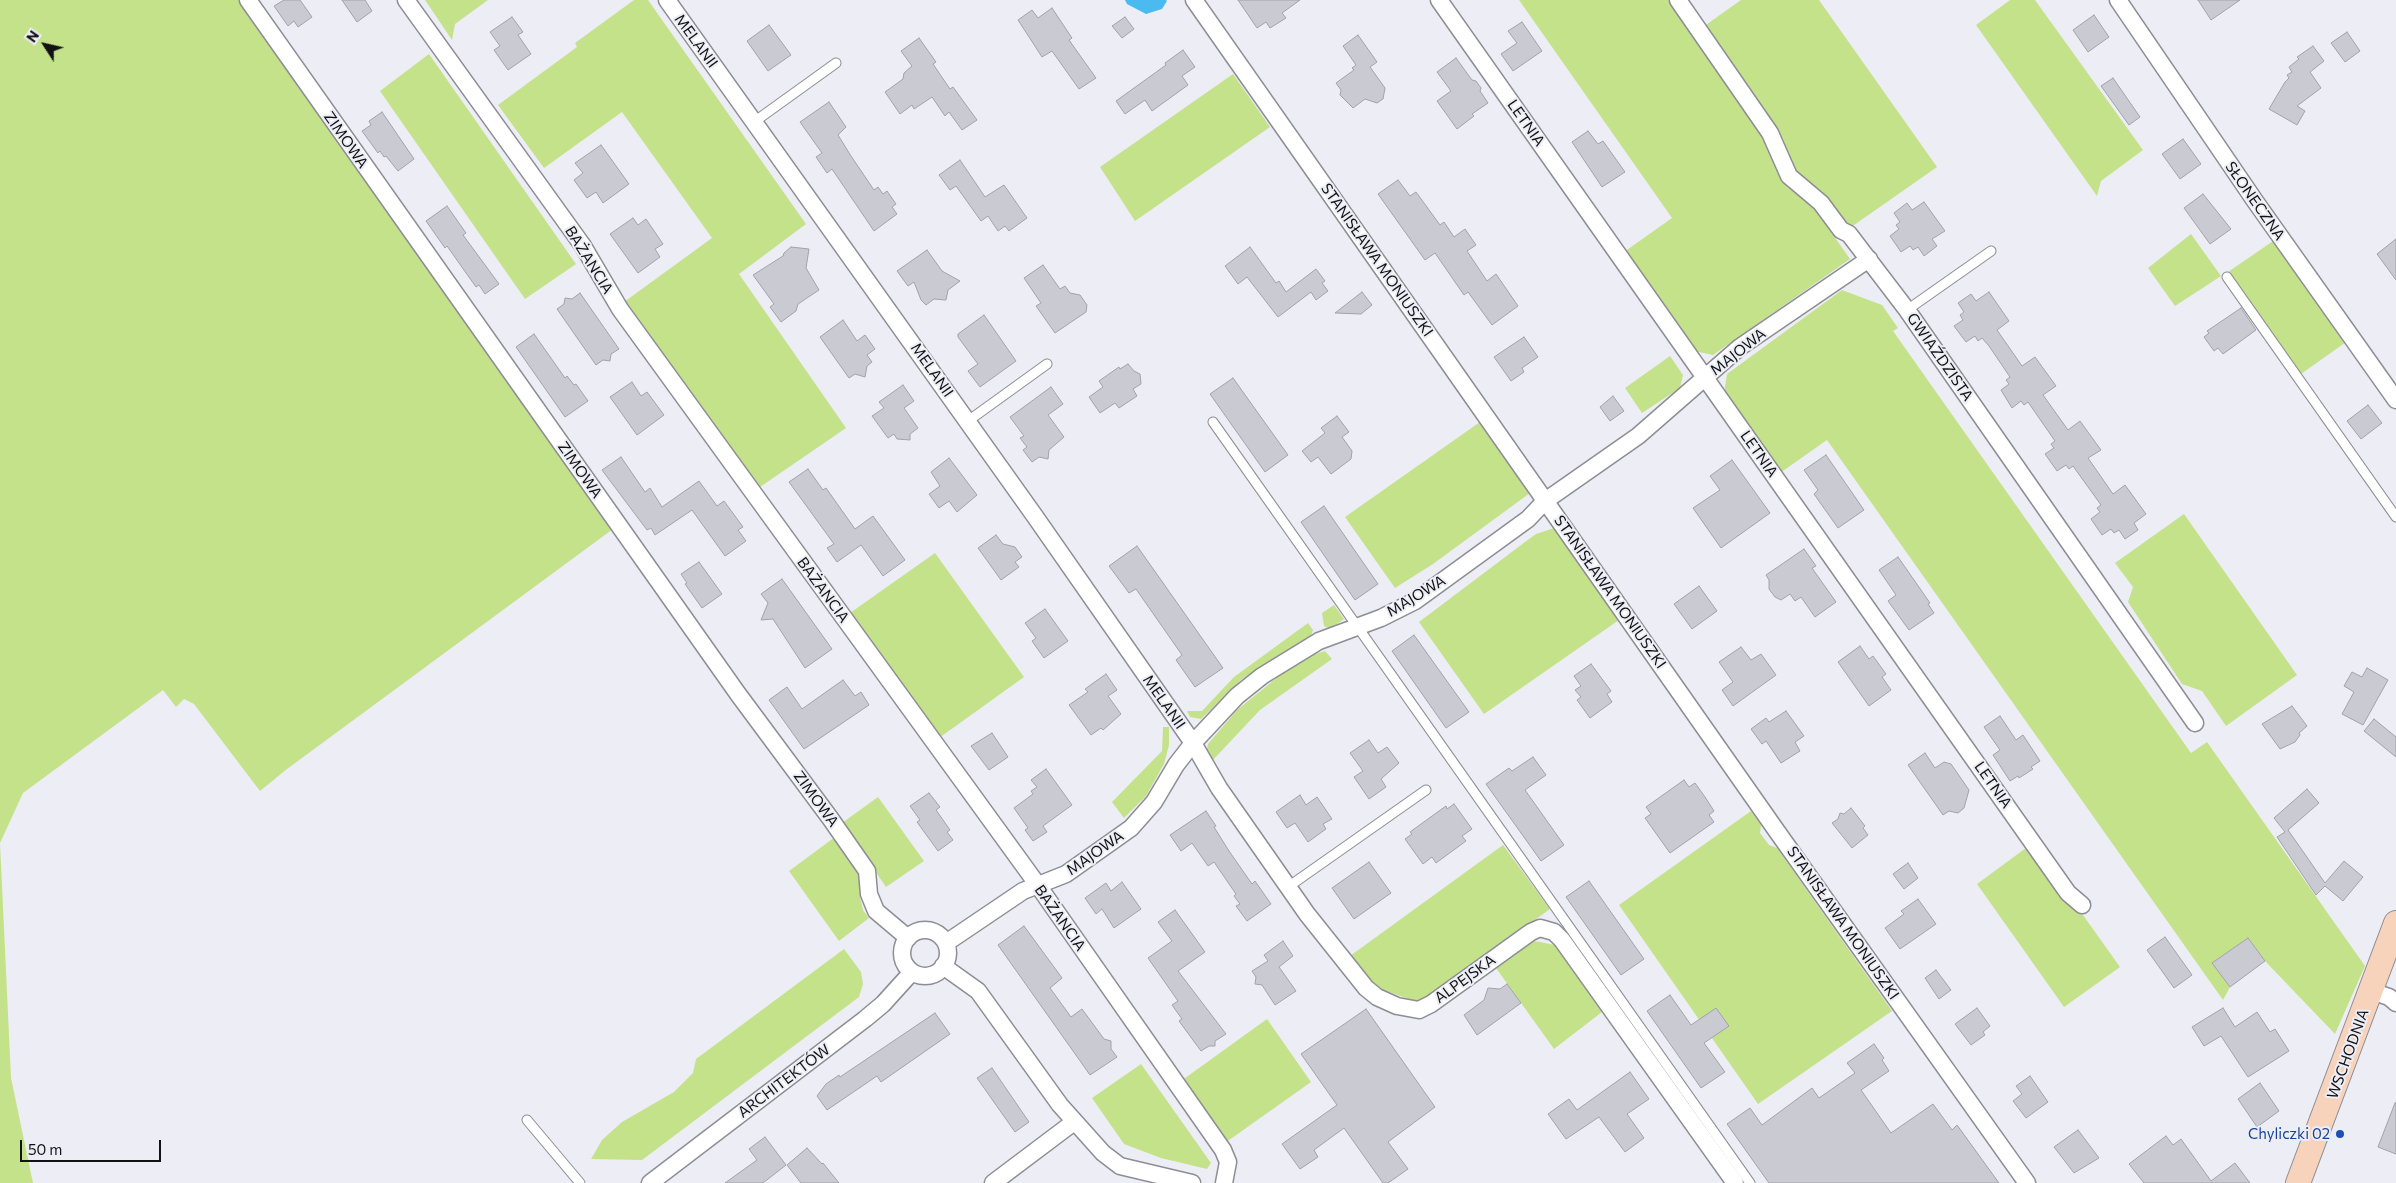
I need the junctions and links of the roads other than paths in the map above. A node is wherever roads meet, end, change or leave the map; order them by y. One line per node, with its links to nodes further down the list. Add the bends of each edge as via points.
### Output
1 (248, 0): 29 (street, ZIMOWA, via 732,686 836,826 866,871 869,894 876,911)
2 (406, 0): 25 (street, BAŻANCIA, via 583,246 620,309)
3 (667, 0): 9 (street, MELANII)
4 (1194, 0): 19 (street, STANISŁAWA MONIUSZKI)
5 (1439, 0): 15 (street, LETNIA)
6 (1678, 0): 11 (street, GWIAŹDZISTA, via 1770,133 1789,176 1821,203 1835,224 1850,234)
7 (2118, 0): 16 (street, SŁONECZNA)
8 (836, 63): 9 (lane)
9 (754, 122): 17 (street, MELANII)
10 (1991, 251): 13 (lane)
11 (1868, 259): 13 (street, GWIAŹDZISTA); 15 (street, MAJOWA, via 1740,347)
12 (2226, 277): 20 (lane)
13 (1907, 310): 22 (street, GWIAŹDZISTA)
14 (1047, 364): 17 (lane)
15 (1704, 378): 19 (street, MAJOWA, via 1638,436); 27 (street, LETNIA, via 2068,893)
16 (2396, 400)
17 (968, 421): 23 (street, MELANII)
18 (1213, 422): 21 (lane)
19 (1545, 501): 21 (street, MAJOWA, via 1528,519 1414,601); 44 (street, STANISŁAWA MONIUSZKI)
20 (2396, 517)
21 (1356, 627): 23 (street, MAJOWA, via 1319,641 1262,676 1237,696); 43 (lane)
22 (2195, 723)
23 (1193, 743): 25 (street, MAJOWA, via 1154,802 1131,828 1066,874); 26 (street, ALPEJSKA, via 1219,788)
24 (1426, 790): 26 (lane)
25 (1037, 884): 30 (street, MAJOWA); 41 (street, BAŻANCIA, via 1223,1150 1228,1162)
26 (1288, 886): 42 (street, ALPEJSKA, via 1366,988 1377,997 1411,1010 1431,1004 1531,932 1540,928 1554,932)
27 (2082, 905)
28 (2396, 923): 33 (main road, WSCHODNIA)
29 (908, 938): 30 (street, via 918,931 930,931); 32 (street, via 902,952)
30 (946, 943): 31 (street)
31 (944, 966): 32 (street, via 927,976); 36 (street, via 978,992)
32 (912, 972): 38 (street, ARCHITEKTÓW, via 884,1004)
33 (2372, 991): 34 (street); 45 (main road, WSCHODNIA)
34 (2396, 1003)
35 (527, 1120): 37 (lane)
36 (1074, 1122): 39 (street); 40 (street, via 1120,1166)
37 (580, 1183)
38 (650, 1183)
39 (993, 1183)
40 (1190, 1183)
41 (1224, 1183)
42 (1734, 1183)
43 (1750, 1183)
44 (2027, 1183)
45 (2298, 1183)

